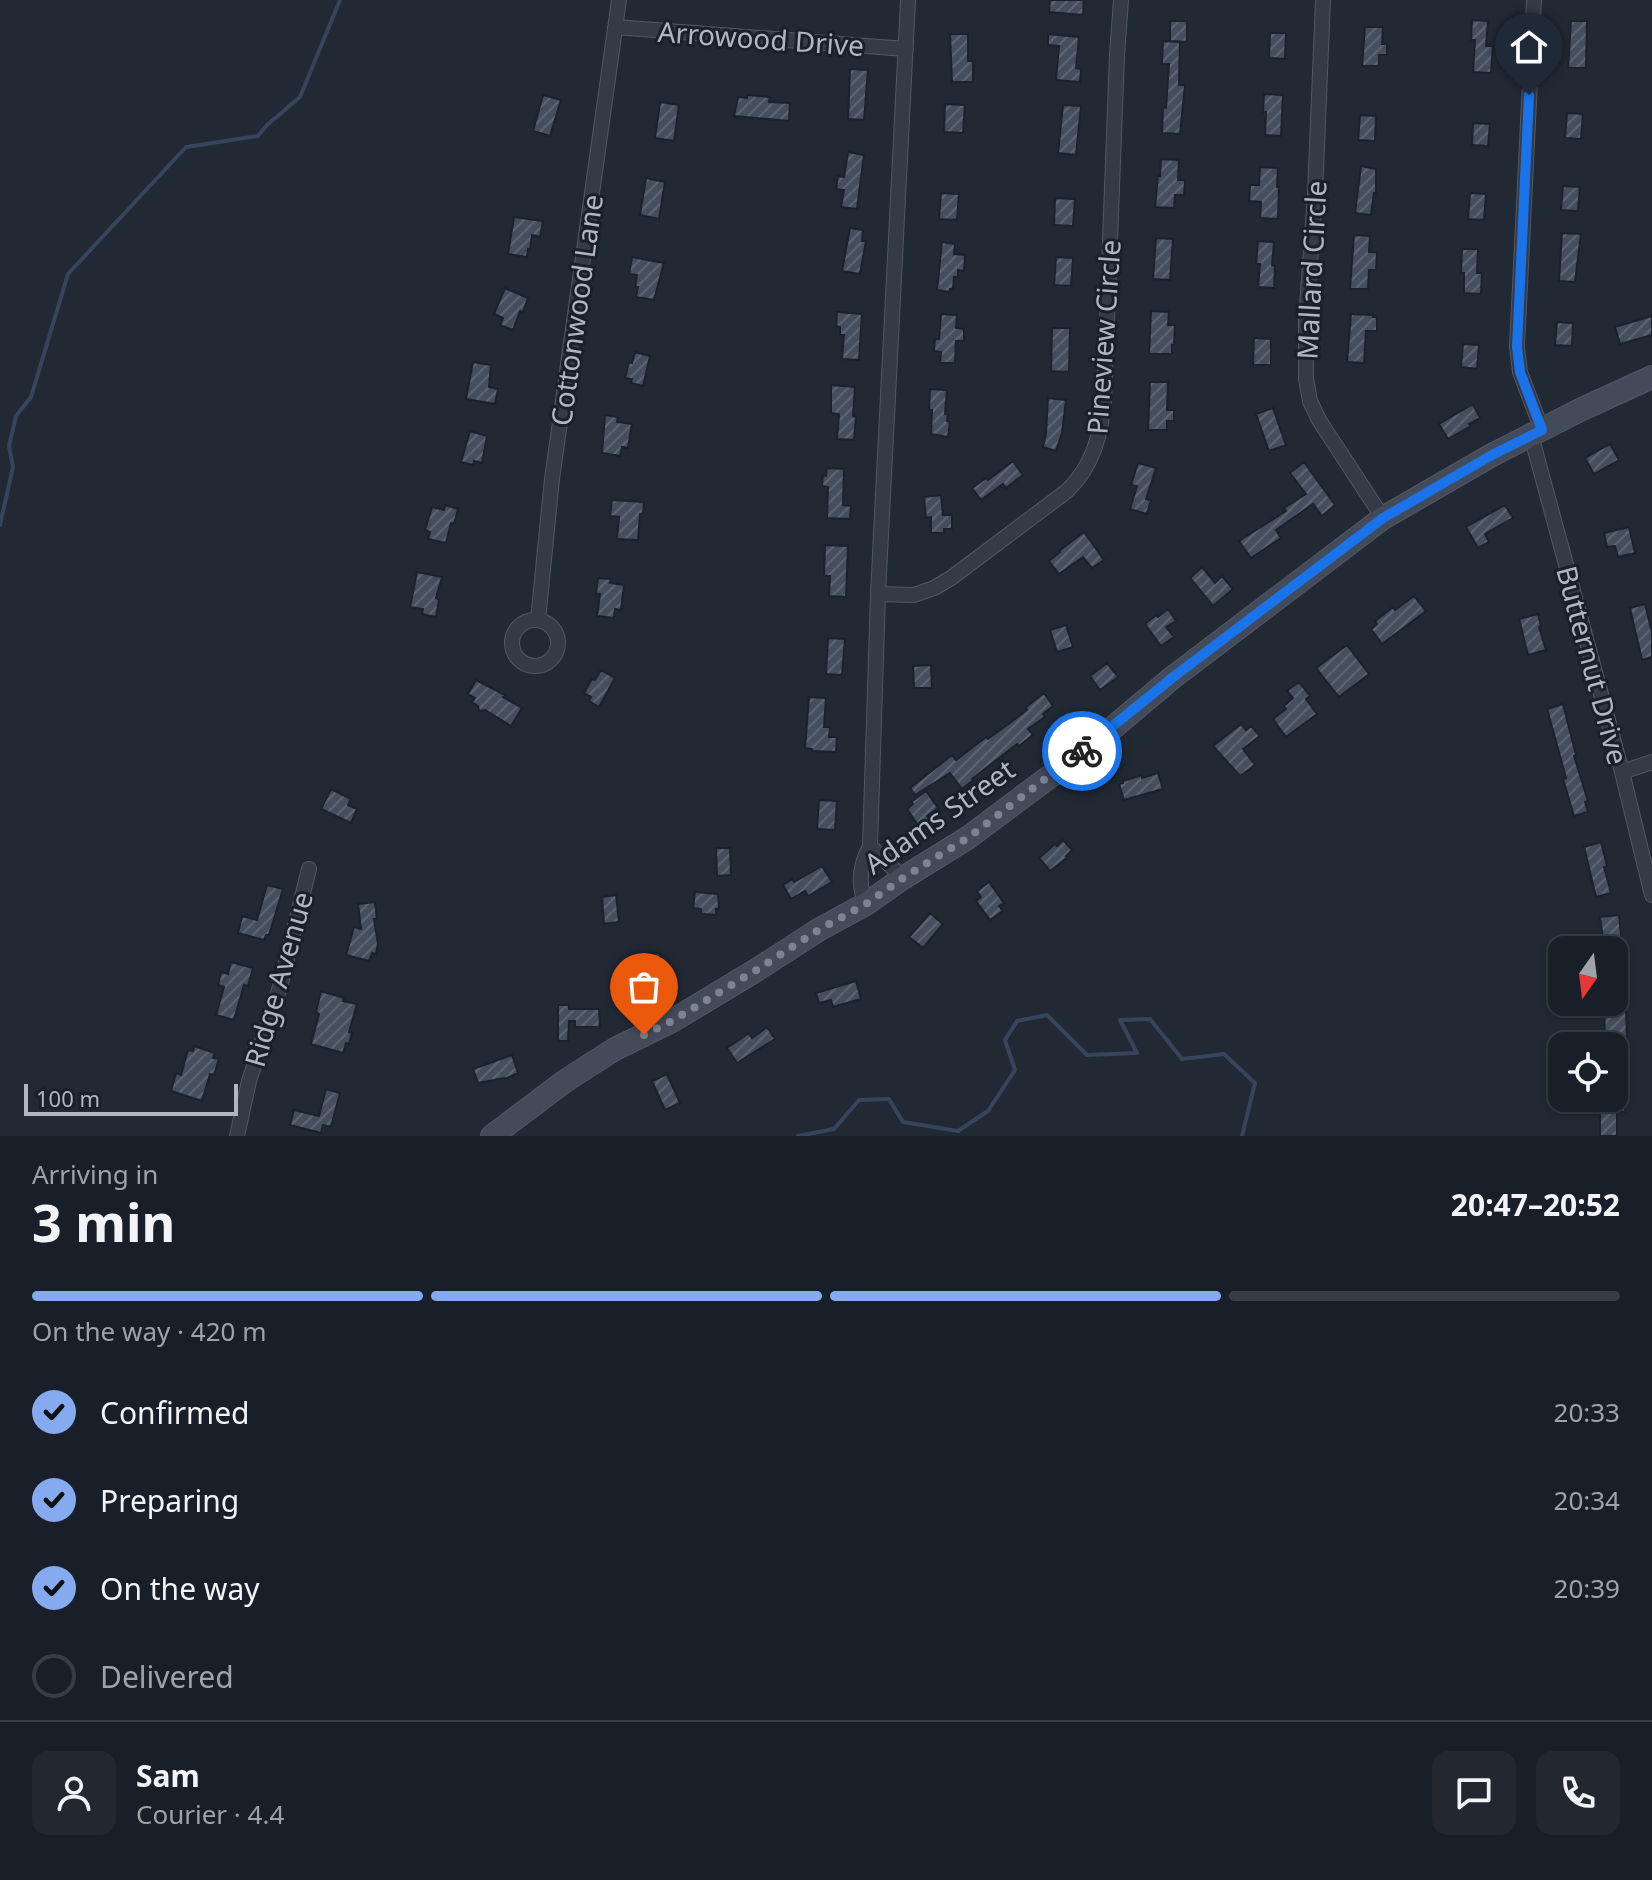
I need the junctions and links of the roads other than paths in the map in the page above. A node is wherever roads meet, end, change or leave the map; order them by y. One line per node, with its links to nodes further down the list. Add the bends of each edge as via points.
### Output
1 (619, 0): 6 (street, Cottonwood Lane)
2 (908, 0): 7 (street)
3 (1121, 0): 11 (street, Pineview Circle, via 1104,400 1094,452 1067,491 951,578 924,593)
4 (1323, 0): 10 (street, Mallard Circle, via 1307,388 1319,420)
5 (1534, 0): 9 (street, Butternut Drive, via 1517,347)
6 (615, 27): 7 (street, Arrowood Drive); 12 (street, Cottonwood Lane, via 552,479)
7 (906, 49): 11 (street)
8 (1652, 377): 9 (street, Adams Street)
9 (1536, 433): 10 (street, Adams Street); 14 (street, Butternut Drive)
10 (1383, 518): 17 (street, Adams Street, via 1096,742 969,837)
11 (878, 594): 15 (street)
12 (538, 620)
13 (1652, 762): 14 (street)
14 (1622, 772): 18 (street, Butternut Drive)
15 (870, 846): 17 (street); 19 (street, via 860,883)
16 (309, 869): 20 (street, Ridge Avenue)
17 (903, 878): 19 (street, Adams Street)
18 (1652, 895)
19 (866, 904): 21 (street, Adams Street, via 603,1057)
20 (237, 1136)
21 (492, 1136)

